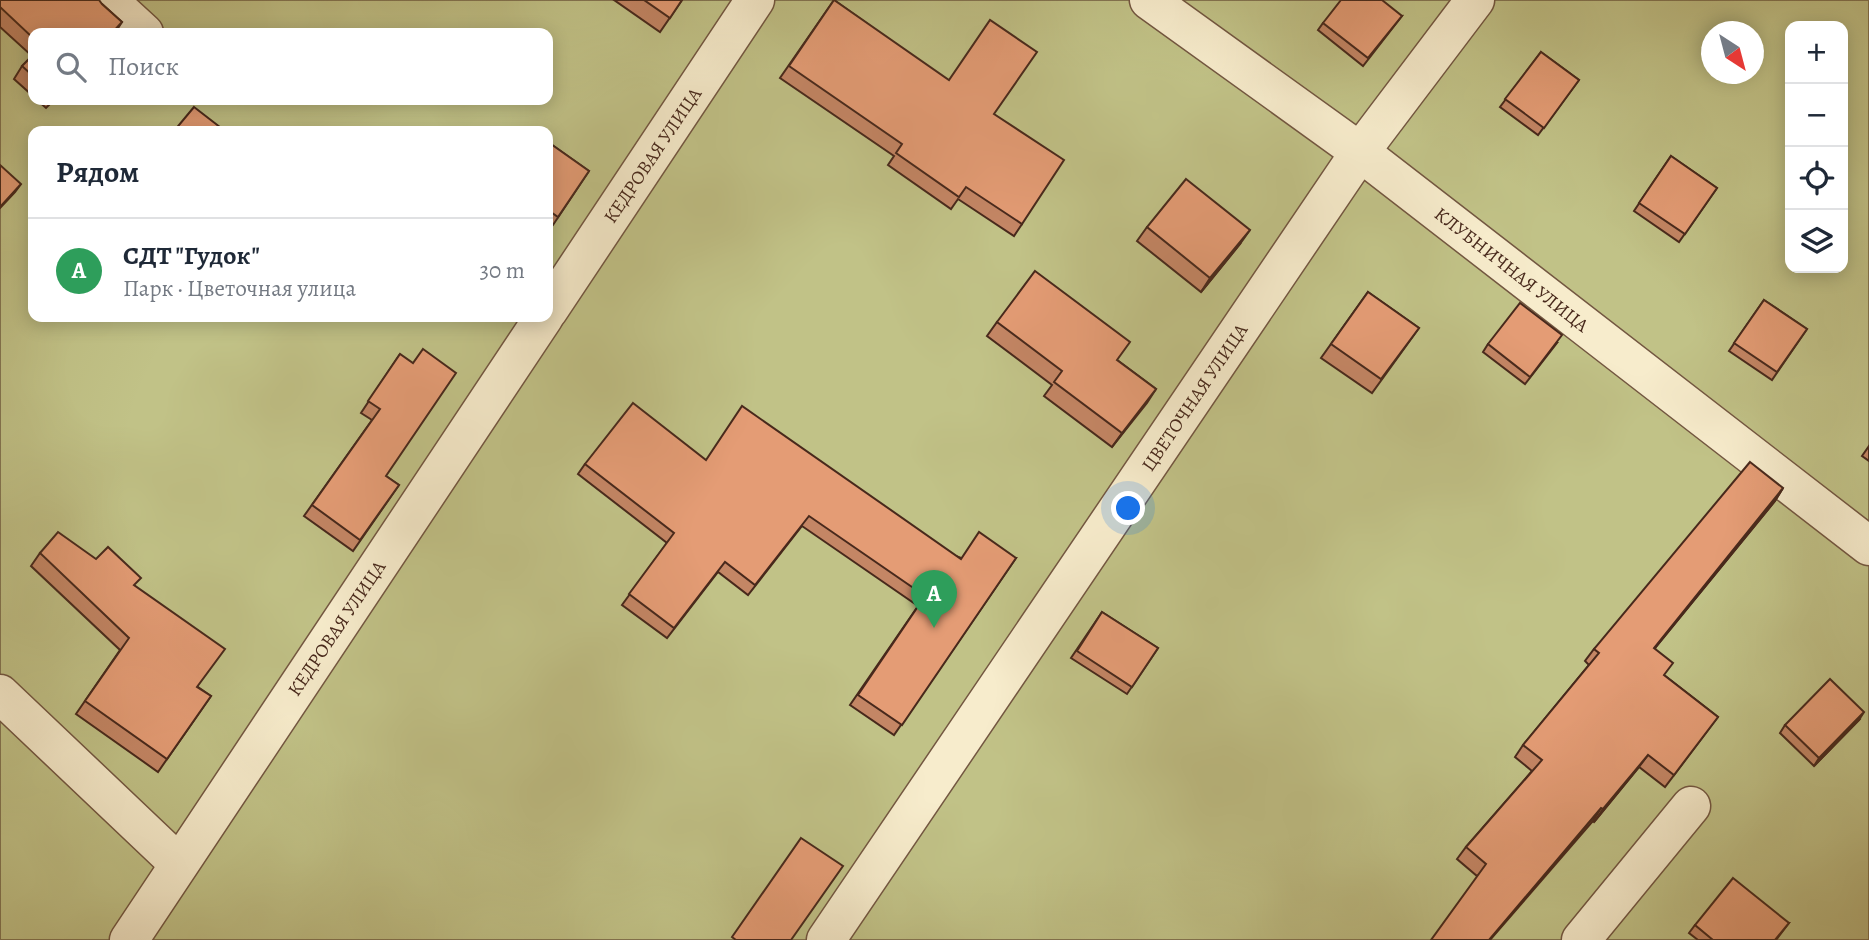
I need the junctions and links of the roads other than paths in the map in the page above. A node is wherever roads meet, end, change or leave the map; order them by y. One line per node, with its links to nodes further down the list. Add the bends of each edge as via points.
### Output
1 (108, 0): 5 (street)
2 (755, 0): 7 (street, КЕДРОВАЯ УЛИЦА)
3 (1149, 0): 6 (street, КЛУБНИЧНАЯ УЛИЦА)
4 (1475, 0): 6 (street, ЦВЕТОЧНАЯ УЛИЦА)
5 (139, 28)
6 (1360, 152): 9 (street, КЛУБНИЧНАЯ УЛИЦА); 14 (street, ЦВЕТОЧНАЯ УЛИЦА)
7 (553, 303)
8 (541, 322): 12 (street, КЕДРОВАЯ УЛИЦА)
9 (1869, 546)
10 (0, 694): 12 (street)
11 (1691, 806): 15 (street)
12 (179, 864): 13 (street, КЕДРОВАЯ УЛИЦА)
13 (129, 940)
14 (826, 940)
15 (1581, 940)

